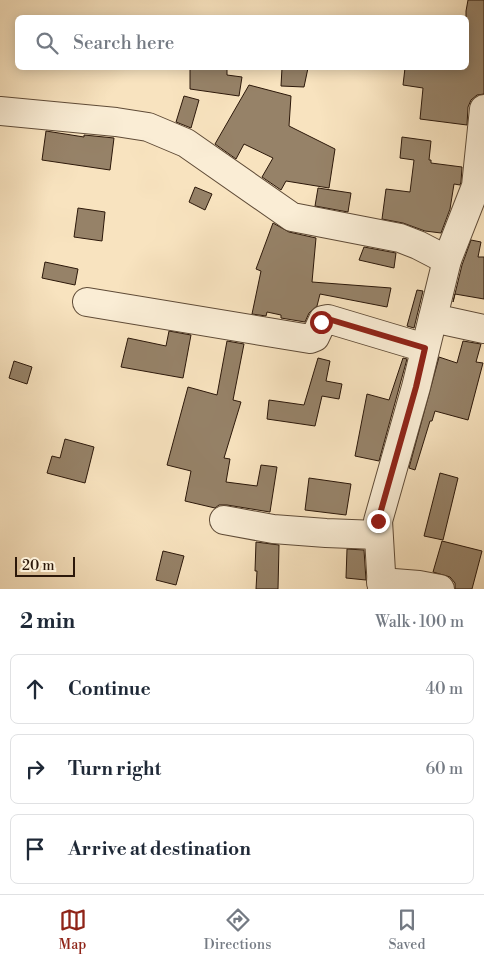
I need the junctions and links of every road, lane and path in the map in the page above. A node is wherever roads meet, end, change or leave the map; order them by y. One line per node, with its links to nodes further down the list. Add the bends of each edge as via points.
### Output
1 (484, 109): 3 (street, via 476,186)
2 (0, 112): 3 (street, via 148,127 186,144 292,217 400,238)
3 (446, 260): 5 (street)
4 (86, 302): 7 (street, via 310,339 323,320 328,319)
5 (433, 318): 6 (street); 7 (street)
6 (484, 329)
7 (425, 348): 9 (street, via 378,521)
8 (224, 520): 9 (street, via 273,529)
9 (378, 535): 10 (street)
10 (381, 585): 11 (street, via 419,585)
11 (440, 589)

